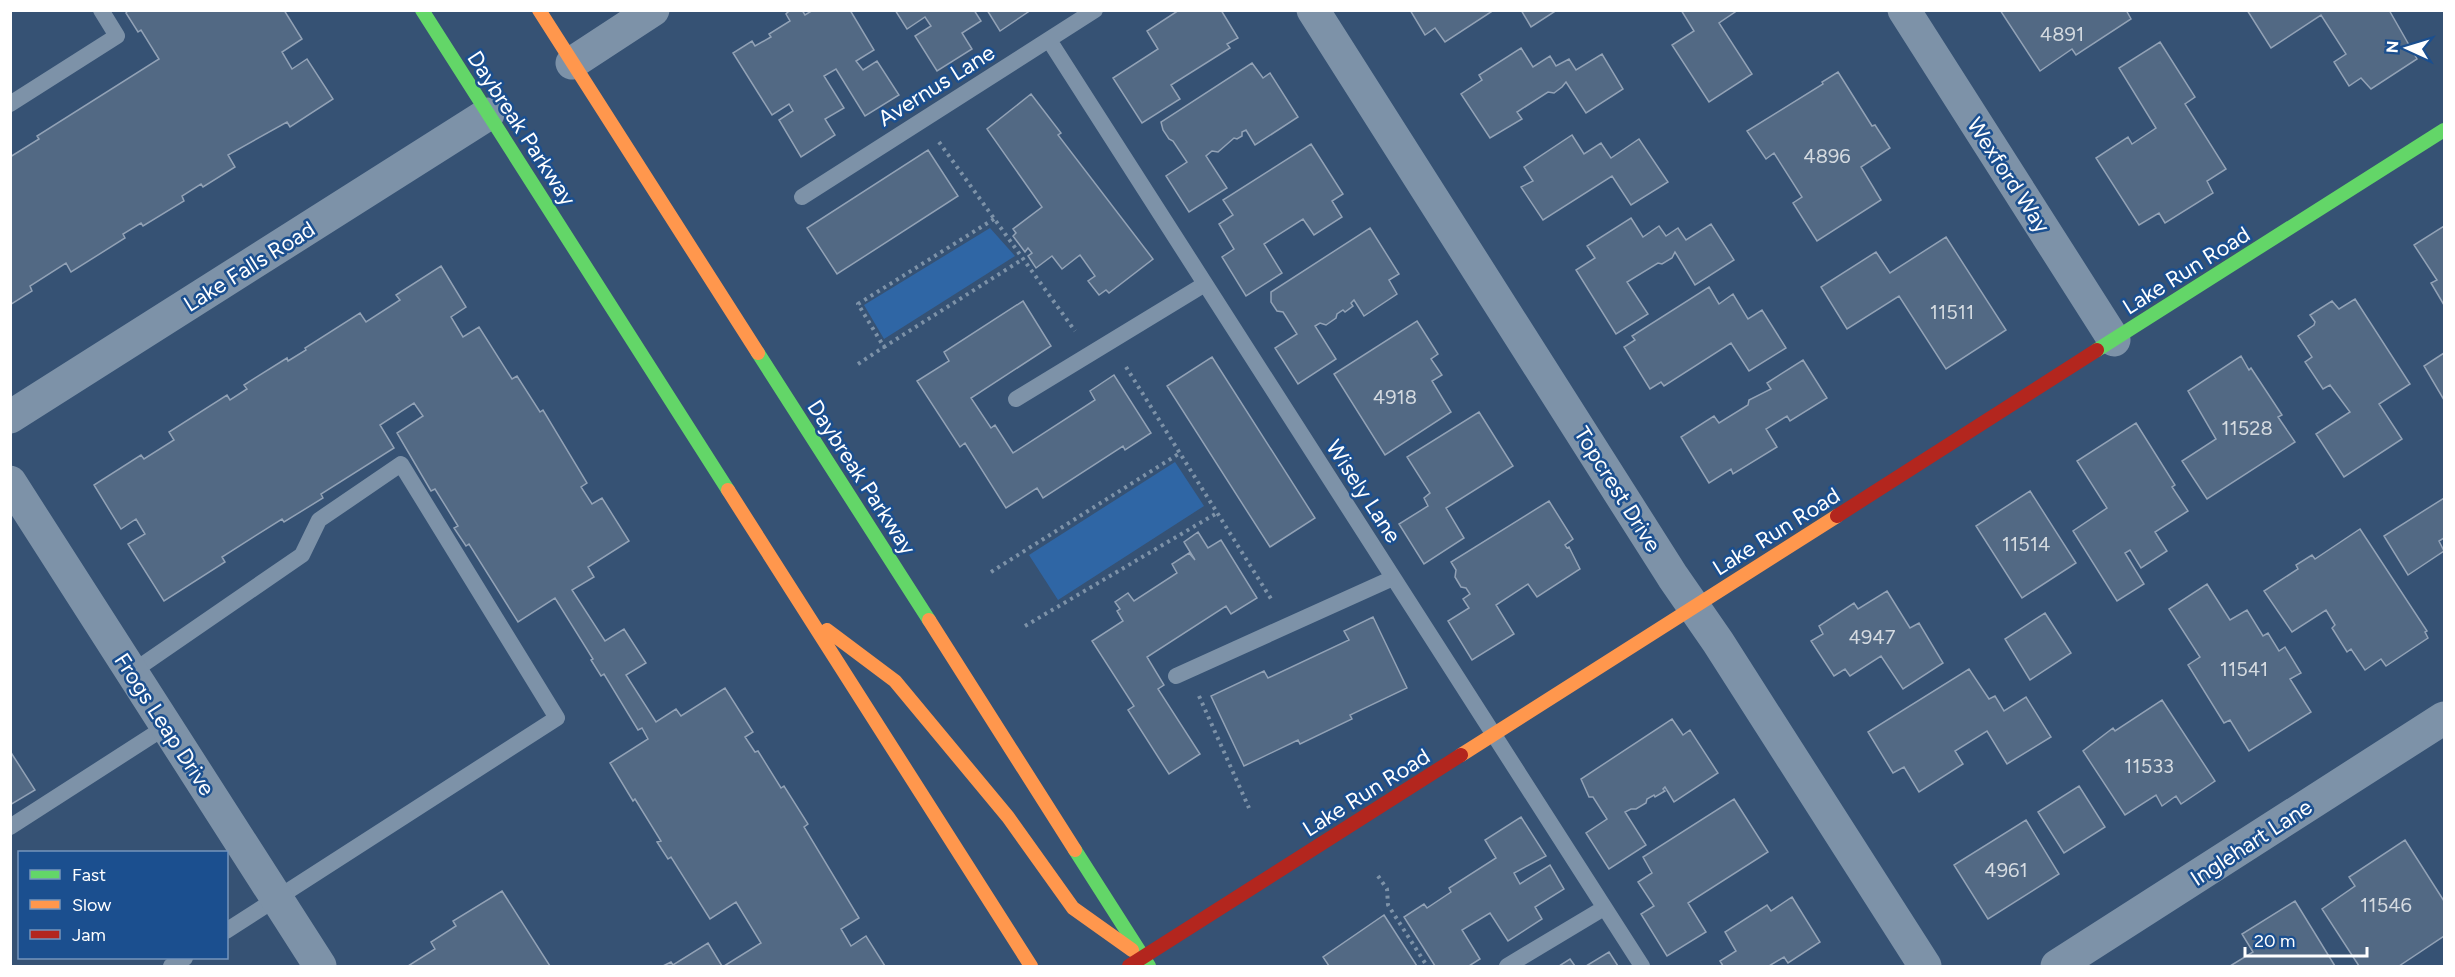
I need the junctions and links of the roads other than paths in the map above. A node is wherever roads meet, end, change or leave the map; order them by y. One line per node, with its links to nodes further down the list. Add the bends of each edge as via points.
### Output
1 (101, 10): 10 (lane, via 117,36)
2 (422, 10): 11 (main road, Daybreak Parkway)
3 (539, 10): 9 (main road, Daybreak Parkway)
4 (653, 10): 9 (street)
5 (1095, 10): 8 (lane, Avernus Lane)
6 (1313, 10): 20 (street, Topcrest Drive)
7 (1904, 10): 15 (street, Wexford Way)
8 (1049, 40): 13 (lane, Avernus Lane); 14 (lane, Wisely Lane)
9 (572, 63): 31 (main road, Daybreak Parkway)
10 (10, 104)
11 (488, 114): 17 (street, Lake Falls Road); 21 (main road, Daybreak Parkway)
12 (2445, 130): 15 (main road, Lake Run Road)
13 (802, 197)
14 (1205, 284): 16 (lane); 19 (lane, Wisely Lane)
15 (2115, 340): 20 (main road, Lake Run Road)
16 (1016, 399)
17 (10, 417)
18 (10, 482): 22 (street, Frogs Leap Drive)
19 (1393, 578): 23 (lane); 26 (lane, Wisely Lane)
20 (1693, 608): 26 (main road, Lake Run Road); 37 (street, Topcrest Drive)
21 (811, 618): 31 (main road, via 895,681 1008,818 1073,909); 33 (main road, Daybreak Parkway)
22 (132, 672): 25 (street, Frogs Leap Drive); 28 (lane, via 302,555 319,520 400,464 558,718)
23 (1182, 673)
24 (2445, 718): 38 (street, Inglehart Lane)
25 (167, 726): 27 (lane); 28 (street, Frogs Leap Drive)
26 (1494, 735): 29 (lane, Wisely Lane); 31 (main road, Lake Run Road)
27 (10, 827)
28 (276, 898): 30 (lane); 32 (street, Frogs Leap Drive)
29 (1604, 908): 35 (lane); 36 (lane, Wisely Lane)
30 (228, 930)
31 (1147, 962): 34 (main road, Lake Run Road)
32 (320, 966)
33 (1031, 966)
34 (1129, 966)
35 (1507, 966)
36 (1642, 966)
37 (1925, 966)
38 (2057, 966)

